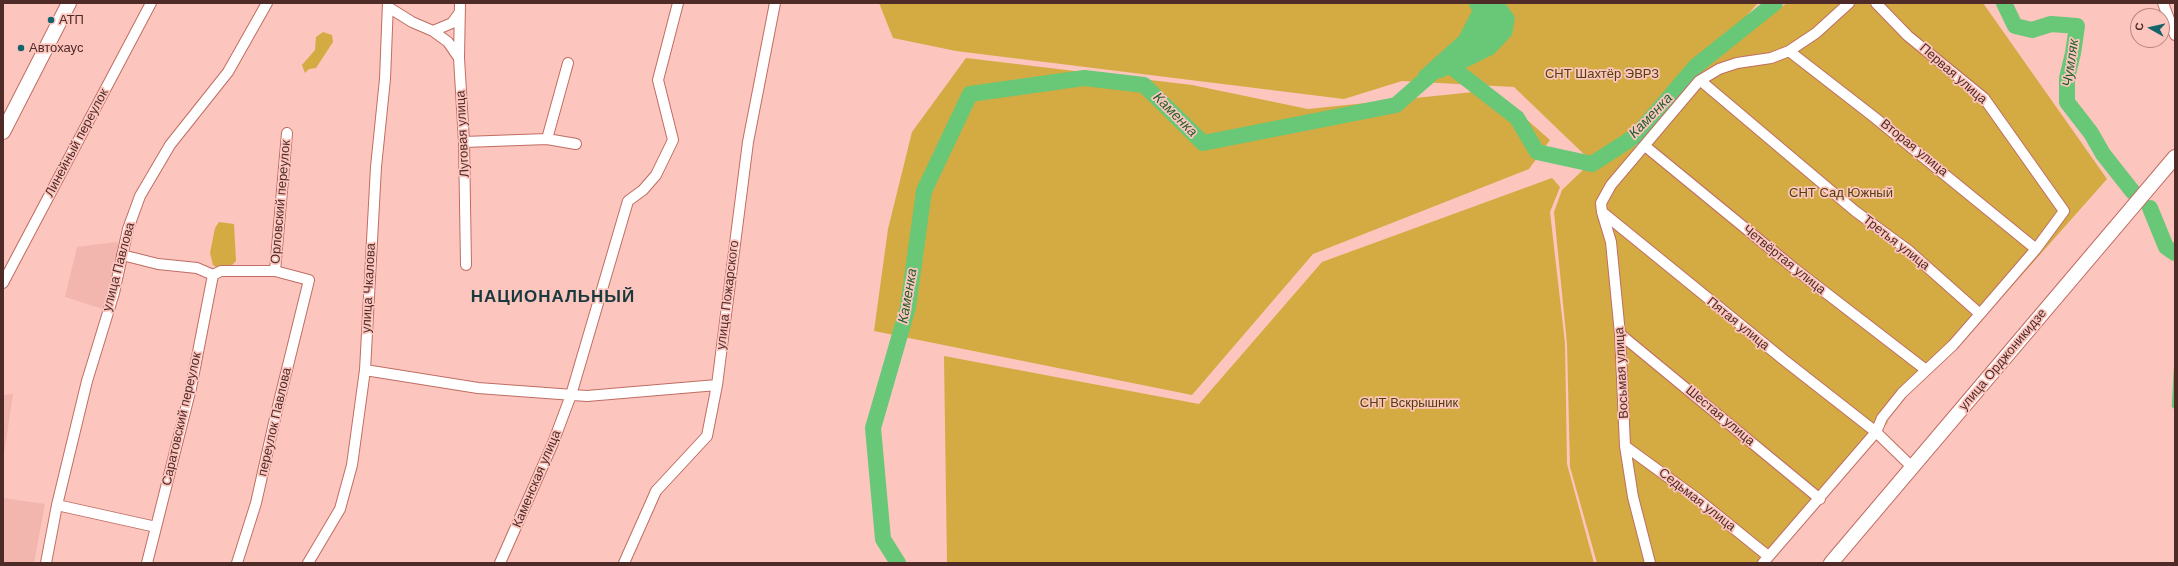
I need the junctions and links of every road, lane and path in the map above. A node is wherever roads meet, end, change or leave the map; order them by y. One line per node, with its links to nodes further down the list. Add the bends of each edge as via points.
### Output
1 (69, 3): 17 (main road)
2 (151, 3): 30 (street, Линейный переулок)
3 (267, 3): 26 (street, улица Павлова, via 228,72 170,145 140,196)
4 (678, 3): 36 (street, Каменская улица, via 658,80 673,140 656,175 643,190 628,201)
5 (775, 3): 35 (street, улица Пожарского, via 748,142)
6 (1849, 3): 13 (street, Восьмая улица, via 1816,33)
7 (1876, 3): 25 (street, Первая улица, via 1908,36 1984,98 2064,211)
8 (2163, 3): 12 (street)
9 (388, 5): 11 (street, via 412,22); 33 (street, улица Чкалова)
10 (460, 8): 11 (street, via 452,23); 14 (street, Луговая улица)
11 (433, 31): 14 (street, via 448,42)
12 (2175, 35)
13 (1789, 51): 16 (street, Восьмая улица, via 1771,58 1737,63 1719,69); 25 (street, Вторая улица, via 1869,112)
14 (459, 58): 20 (street, Луговая улица)
15 (568, 63): 19 (street)
16 (1701, 80): 22 (street, Восьмая улица); 31 (street, Третья улица, via 1855,211 1908,250)
17 (3, 132)
18 (288, 133): 28 (street, Орловский переулок)
19 (547, 140): 20 (street); 21 (street)
20 (464, 142): 27 (street, Луговая улица)
21 (576, 144)
22 (1645, 146): 24 (street, Восьмая улица, via 1611,185 1601,203); 34 (street, Четвёртая улица, via 1795,269)
23 (2175, 157): 39 (main road, улица Орджоникидзе)
24 (1602, 212): 32 (street, Восьмая улица, via 1611,242); 37 (street, Пятая улица, via 1740,326)
25 (2036, 249): 31 (street)
26 (122, 255): 29 (street, via 158,264 197,268); 41 (street, улица Павлова, via 114,293 87,381)
27 (466, 265)
28 (275, 271): 29 (street, via 221,271); 46 (street, переулок Павлова, via 309,280 256,503)
29 (213, 275): 42 (street, Саратовский переулок, via 191,388)
30 (3, 283)
31 (1980, 314): 34 (street, via 1953,345)
32 (1620, 334): 38 (street, Восьмая улица); 40 (street, Шестая улица)
33 (365, 370): 36 (street, via 478,388); 47 (street, улица Чкалова, via 352,465 340,509)
34 (1926, 370): 37 (street, via 1902,393 1882,418)
35 (718, 385): 36 (street, via 587,396); 49 (street, улица Пожарского, via 707,436 656,491)
36 (572, 395): 48 (street, Каменская улица)
37 (1876, 432): 39 (street, Пятая улица); 40 (street)
38 (1626, 446): 43 (street, Седьмая улица, via 1695,497); 50 (street, Восьмая улица, via 1633,497)
39 (1912, 467): 51 (main road, улица Орджоникидзе)
40 (1820, 499): 43 (street)
41 (57, 505): 42 (street); 44 (street, улица Павлова)
42 (156, 527): 45 (street, Саратовский переулок)
43 (1765, 560)
44 (46, 563)
45 (147, 563)
46 (236, 563)
47 (308, 563)
48 (500, 563)
49 (624, 563)
50 (1650, 563)
51 (1830, 563)

